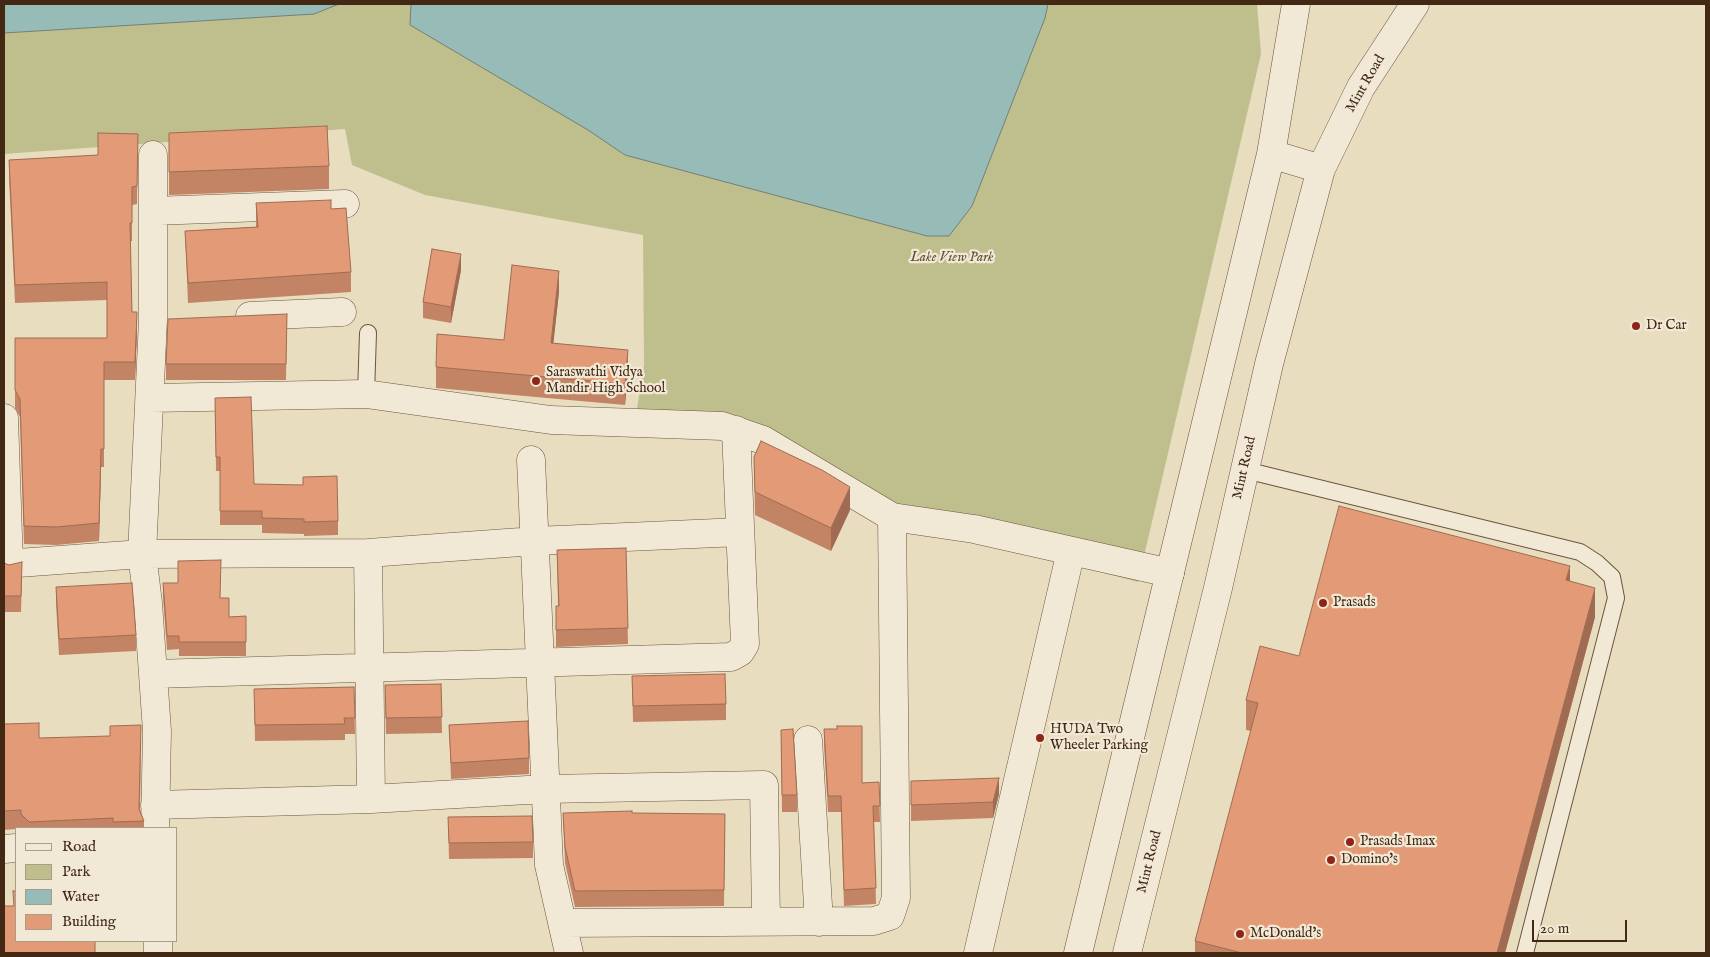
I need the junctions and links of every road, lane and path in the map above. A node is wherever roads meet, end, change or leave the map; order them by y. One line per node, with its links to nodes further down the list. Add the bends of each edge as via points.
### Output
1 (1296, 4): 3 (street)
2 (1414, 4): 5 (street, Mint Road, via 1362,87)
3 (1271, 154): 5 (street); 24 (street)
4 (153, 155): 7 (street)
5 (1321, 169): 16 (street, Mint Road, via 1269,364)
6 (345, 204): 7 (street)
7 (153, 210): 12 (street, via 163,319)
8 (342, 312): 9 (street)
9 (223, 317)
10 (368, 333): 11 (lane)
11 (366, 394): 12 (street); 14 (street, via 551,420 722,426)
12 (150, 398): 22 (street)
13 (4, 418): 23 (street)
14 (736, 430): 17 (street, via 763,440); 18 (street)
15 (532, 460): 19 (street)
16 (1245, 470): 38 (street, Mint Road); 39 (lane, via 1580,552 1612,577 1616,598)
17 (892, 517): 20 (street, via 974,529); 33 (street, via 896,898 890,916 874,921)
18 (740, 532): 19 (street); 25 (street, via 744,644 740,652 731,656)
19 (535, 541): 21 (street); 25 (street)
20 (1071, 551): 24 (street); 36 (street)
21 (368, 552): 22 (street); 26 (street)
22 (142, 554): 23 (street); 27 (street)
23 (6, 564)
24 (1170, 573): 37 (street)
25 (540, 662): 26 (street); 29 (street)
26 (371, 668): 27 (street); 30 (street)
27 (154, 674): 31 (street, via 157,731)
28 (808, 740): 33 (street)
29 (545, 790): 30 (street); 32 (street, via 764,785); 34 (street, via 548,865)
30 (371, 799): 31 (street)
31 (155, 817)
32 (766, 920): 33 (street); 34 (street)
33 (819, 922)
34 (564, 923): 35 (street)
35 (570, 953)
36 (978, 953)
37 (1078, 953)
38 (1127, 953)
39 (1524, 953)

